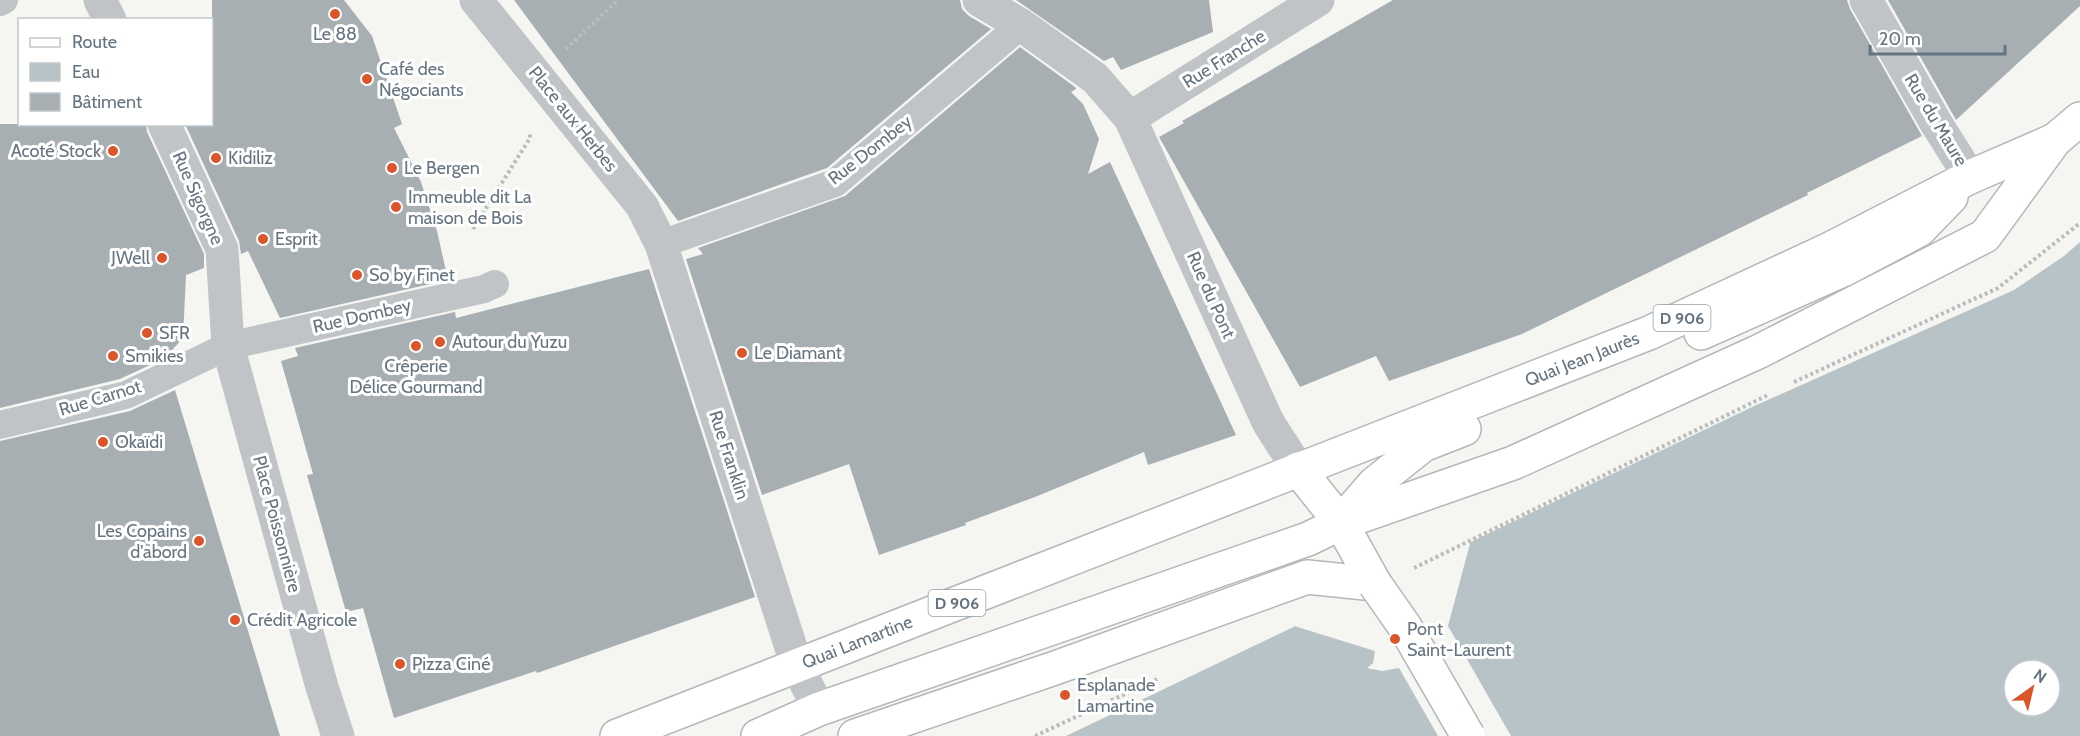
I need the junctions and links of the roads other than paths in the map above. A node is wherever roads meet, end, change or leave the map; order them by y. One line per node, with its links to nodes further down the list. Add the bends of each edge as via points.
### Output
1 (4, 0): 7 (street)
2 (100, 0): 8 (street)
3 (476, 0): 15 (street, Place aux Herbes, via 642,206)
4 (979, 0): 9 (street, Rue du Pont)
5 (1318, 0): 10 (street, Rue Franche)
6 (1866, 0): 14 (street, Rue du Maure)
7 (0, 2)
8 (109, 18)
9 (1021, 25): 10 (street, Rue du Pont, via 1095,78); 15 (street, Rue Dombey, via 835,183)
10 (1130, 118): 19 (street, Rue du Pont, via 1268,422)
11 (2080, 118): 13 (main road, Quai Jean Jaurès / D 906)
12 (165, 126): 17 (street, Rue Sigorgne, via 222,249)
13 (2055, 140): 14 (main road, Quai Jean Jaurès / D 906); 20 (main road, Quai Jean Jaurès / D 906, via 1985,236 1760,351 1523,458)
14 (1970, 177): 19 (main road, Quai Jean Jaurès / D 906, via 1830,249 1649,333); 20 (main road, D 906, via 1919,230 1845,269 1721,325 1424,445 1374,484)
15 (661, 244): 22 (street, Rue Franklin)
16 (495, 284): 17 (street, Rue Dombey)
17 (230, 351): 18 (street, Rue Carnot, via 126,395); 24 (street, Place Poissonnière)
18 (0, 425)
19 (1298, 469): 20 (main road); 22 (main road, Quai Lamartine / D 906)
20 (1341, 522): 21 (main road); 23 (main road, D 906, via 1308,539)
21 (1375, 584): 27 (main road, via 1307,577); 28 (main road, bridge, via 1405,627)
22 (797, 666): 23 (street, Rue Franklin); 25 (main road, Quai Lamartine / D 906)
23 (819, 709): 26 (main road, D 906)
24 (338, 736)
25 (617, 736)
26 (758, 736)
27 (855, 736)
28 (1468, 736)

